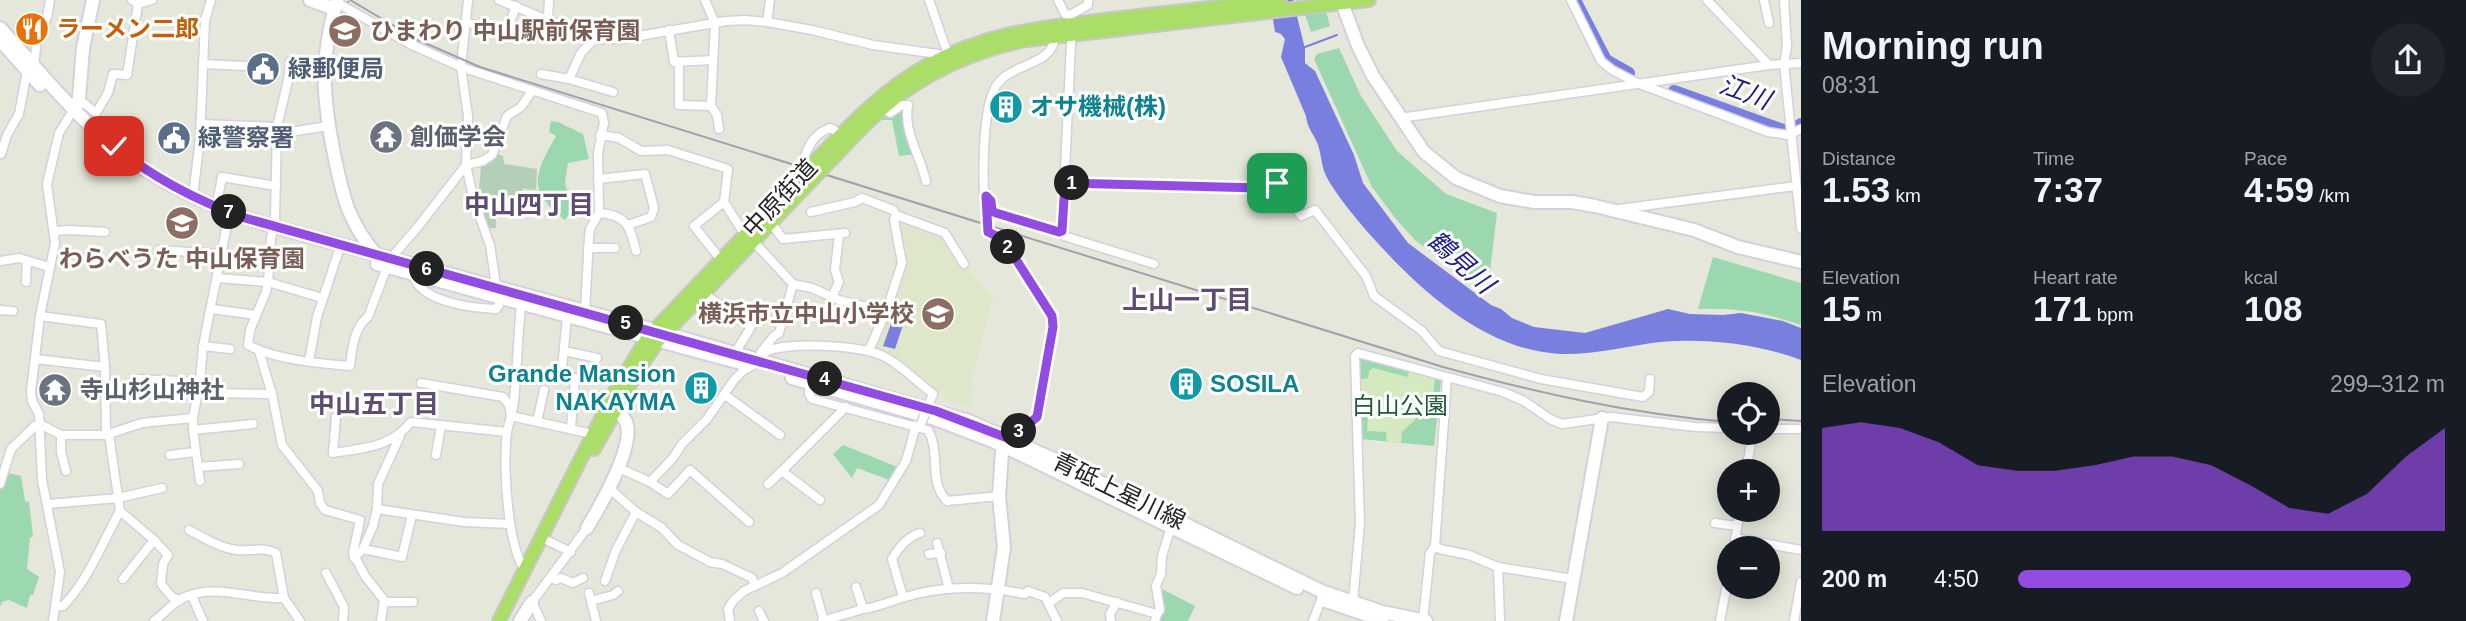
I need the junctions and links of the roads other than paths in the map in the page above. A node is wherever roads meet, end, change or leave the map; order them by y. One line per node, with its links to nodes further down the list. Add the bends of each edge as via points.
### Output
1 (50, 0): 44 (street)
2 (93, 0): 54 (street)
3 (152, 0): 20 (street)
4 (211, 0): 40 (street)
5 (310, 0): 22 (street)
6 (468, 0): 26 (street)
7 (499, 0): 23 (street)
8 (549, 0): 25 (street)
9 (705, 0): 28 (street)
10 (770, 0): 27 (street)
11 (929, 0): 37 (street)
12 (1058, 0): 30 (street)
13 (1088, 0): 30 (street)
14 (1280, 0): 24 (main road)
15 (1369, 0): 21 (main road)
16 (1571, 0): 49 (street, via 1601,61)
17 (1707, 0): 42 (street)
18 (1764, 0): 29 (street)
19 (1784, 0): 41 (street)
20 (135, 2): 54 (street, via 127,75 113,74 96,113 84,103)
21 (1339, 3): 24 (main road); 55 (street, via 1368,68)
22 (334, 4): 45 (street); 46 (street, via 324,31)
23 (516, 6): 25 (street); 26 (street, via 506,33)
24 (1233, 10): 30 (main road, 中原街道)
25 (548, 19): 34 (street)
26 (465, 22): 45 (street)
27 (767, 22): 28 (street); 37 (street)
28 (715, 23): 32 (street); 36 (street)
29 (1769, 23)
30 (1071, 25): 33 (main road, 中原街道); 37 (main road, 中原街道, via 1013,32); 71 (street)
31 (0, 28): 44 (street)
32 (669, 30): 34 (street); 38 (street, via 674,62)
33 (1055, 36): 37 (main road, 中原街道); 75 (street, via 1054,45 1042,59 1011,72 992,94 984,167)
34 (594, 39): 48 (street, via 581,53)
35 (0, 40): 44 (street)
36 (713, 60): 38 (street); 52 (street)
37 (950, 60): 53 (main road, 中原街道); 61 (main road, 中原街道, via 902,81)
38 (680, 61): 52 (street, via 679,105)
39 (1801, 63): 41 (street)
40 (203, 64): 43 (street); 56 (street)
41 (1784, 64): 42 (street); 62 (street)
42 (1769, 65): 49 (street)
43 (244, 66)
44 (31, 68): 54 (street); 64 (street, via 19,114)
45 (461, 68): 50 (street); 66 (street, via 468,116)
46 (323, 74): 57 (street); 60 (street, via 301,71 290,62)
47 (541, 74): 48 (street)
48 (569, 79): 51 (street)
49 (1637, 83): 55 (street); 62 (street, via 1768,132)
50 (532, 91): 63 (street, via 602,113); 66 (street, via 521,107 507,116 492,155)
51 (613, 92)
52 (711, 106): 59 (street)
53 (883, 108): 69 (street, via 890,113 908,105 906,127); 70 (main road, 中原街道, bridge)
54 (74, 110): 76 (street, via 136,164); 83 (street, via 122,162 154,184); 87 (street, via 59,133 47,184)
55 (1400, 118): 79 (street, via 1431,159 1469,185 1516,199)
56 (201, 124): 60 (street); 76 (street)
57 (328, 126): 60 (street); 98 (street, via 349,216)
58 (1801, 128): 62 (street)
59 (719, 129)
60 (277, 130): 72 (street)
61 (841, 134): 65 (street, via 823,130 811,140); 70 (main road, 中原街道, bridge)
62 (1790, 134): 73 (street)
63 (600, 135): 68 (street); 77 (street, via 619,138 640,151 668,149 728,169)
64 (1, 154)
65 (805, 156)
66 (466, 165): 103 (street); 111 (street)
67 (1242, 176): 74 (street)
68 (598, 179): 81 (street); 85 (street, via 645,174 654,208 651,216)
69 (926, 181)
70 (803, 182): 84 (main road, 中原街道); 91 (main road, 中原街道)
71 (1065, 183): 74 (street); 89 (street)
72 (276, 186): 78 (street, via 222,177); 88 (street)
73 (1796, 186): 79 (street); 86 (street)
74 (1246, 188): 140 (street, via 1277,183 1301,216 1315,210 1366,275 1374,296 1422,331 1439,351 1541,379 1643,397)
75 (986, 196): 89 (street, via 996,213); 170 (street, via 988,232 1003,239 1052,316 1053,327 1037,417)
76 (193, 197): 78 (street)
77 (724, 202): 91 (street); 99 (street, via 694,226)
78 (216, 208): 88 (street)
79 (1611, 210): 102 (street)
80 (811, 212): 82 (street, via 862,198)
81 (599, 213): 85 (street, via 617,216); 92 (street, via 590,229)
82 (896, 215): 104 (street, via 944,233); 120 (street, via 902,263)
83 (228, 220): 88 (street); 97 (street)
84 (771, 223): 91 (main road, 中原街道); 113 (street, via 783,239 842,234 835,270 839,282)
85 (628, 225): 95 (street)
86 (1801, 228)
87 (55, 231): 90 (street); 106 (street)
88 (273, 231): 96 (street); 98 (street, 青砥上星川線); 109 (street)
89 (1061, 231): 105 (street, via 1064,236)
90 (105, 232)
91 (749, 238): 99 (main road, 中原街道); 110 (street); 112 (main road, 中原街道)
92 (588, 248): 93 (street); 119 (street)
93 (615, 248)
94 (159, 250): 97 (street)
95 (636, 251)
96 (338, 253): 103 (street); 114 (street)
97 (221, 254): 107 (street)
98 (376, 255): 103 (street, 青砥上星川線)
99 (721, 260): 124 (main road, 中原街道)
100 (0, 261): 101 (street)
101 (27, 261): 106 (street); 108 (street)
102 (1801, 262)
103 (389, 263): 111 (street, 青砥上星川線); 111 (street, 青砥上星川線, via 413,275); 133 (street, via 368,317 360,322 350,366)
104 (964, 264)
105 (1154, 264)
106 (49, 267): 122 (street)
107 (217, 278): 109 (street); 116 (street)
108 (26, 282)
109 (268, 282): 114 (street); 121 (street)
110 (793, 284): 113 (street); 134 (street, via 779,333)
111 (499, 293): 115 (street, 青砥上星川線); 119 (street, 青砥上星川線)
112 (703, 293): 124 (main road, 中原街道); 130 (street, via 751,327)
113 (832, 297): 120 (street)
114 (322, 298): 133 (street)
115 (521, 304): 123 (street, 青砥上星川線); 150 (street)
116 (212, 309): 121 (street); 125 (street)
117 (0, 310): 118 (street)
118 (13, 311)
119 (585, 312): 124 (street, 青砥上星川線)
120 (886, 312): 127 (street)
121 (256, 315): 128 (street, via 248,345)
122 (40, 316): 132 (street); 135 (street, via 101,324)
123 (568, 317): 124 (street, 青砥上星川線); 129 (street)
124 (656, 336): 130 (street, 青砥上星川線); 134 (street, 青砥上星川線); 149 (main road, 中原街道); 165 (main road, 中原街道, via 614,393)
125 (203, 346): 126 (street); 141 (street)
126 (230, 349)
127 (869, 350): 134 (street, via 779,347); 158 (street, bridge, via 933,394)
128 (260, 351): 133 (street); 146 (street)
129 (564, 351): 131 (street); 136 (street)
130 (735, 353): 134 (street, 青砥上星川線)
131 (597, 358)
132 (35, 359): 135 (street); 155 (street, via 31,391)
133 (309, 361)
134 (756, 362): 143 (street, 青砥上星川線); 147 (street, via 734,380); 170 (street, 青砥上星川線, via 936,411)
135 (105, 367): 167 (street)
136 (561, 378)
137 (575, 378): 159 (street)
138 (138, 379): 141 (street)
139 (1447, 379): 153 (street, via 1503,392 1562,424); 206 (street); 243 (street, via 1358,353 1355,356 1360,523)
140 (1650, 379)
141 (201, 382): 145 (street)
142 (421, 383): 150 (street, via 503,397)
143 (809, 384): 148 (street, via 812,398); 170 (street, 青砥上星川線)
144 (544, 390): 154 (street)
145 (198, 393): 146 (street); 152 (street)
146 (272, 394): 213 (street, via 282,445 318,491 320,503 325,510 360,520)
147 (725, 395): 169 (street); 180 (street)
148 (846, 407): 158 (street); 178 (street)
149 (615, 409): 176 (street, via 628,428); 204 (main road, 中原街道)
150 (511, 416): 154 (street); 164 (street)
151 (335, 417): 168 (street, via 333,453)
152 (193, 418): 163 (street); 167 (street, via 142,423)
153 (1602, 418): 160 (street); 220 (street)
154 (537, 422): 159 (street)
155 (40, 424): 166 (street); 181 (street, via 11,449); 188 (street, via 42,480)
156 (253, 424): 163 (street)
157 (441, 426): 164 (street); 168 (street, via 411,422); 173 (street)
158 (920, 426): 185 (street, via 932,436 939,494 947,501); 223 (street, via 906,461 878,505 782,573)
159 (571, 428): 165 (street)
160 (1717, 428)
161 (1780, 429): 162 (street)
162 (1801, 429)
163 (193, 430): 171 (street)
164 (507, 432): 197 (street)
165 (592, 434): 215 (main road, 中原街道)
166 (61, 435): 167 (street); 177 (street)
167 (107, 435): 186 (street)
168 (401, 435): 189 (street, via 379,484)
169 (780, 435)
170 (1007, 442): 185 (street); 193 (street, 青砥上星川線)
171 (195, 452): 172 (street); 175 (street)
172 (170, 455)
173 (436, 455)
174 (239, 464): 175 (street)
175 (199, 467): 179 (street)
176 (618, 467): 180 (street); 184 (street)
177 (66, 471)
178 (782, 471): 182 (street); 187 (street)
179 (200, 481)
180 (650, 482): 195 (street, via 668,494 690,470)
181 (0, 484)
182 (768, 484)
183 (162, 488): 186 (street)
184 (610, 489): 191 (street); 199 (street)
185 (999, 496): 226 (street, via 1004,547)
186 (118, 498): 188 (street); 190 (street)
187 (820, 500)
188 (48, 504): 240 (street, via 60,572)
189 (377, 509): 192 (street); 208 (street)
190 (120, 512): 203 (street); 240 (street, via 74,595 63,606)
191 (636, 512): 221 (street); 223 (street, via 678,545 752,578)
192 (412, 515): 197 (street); 208 (street, via 402,557)
193 (1173, 522): 230 (street, 青砥上星川線); 244 (street, via 1156,586 1160,610)
194 (1738, 522): 198 (street)
195 (749, 523)
196 (1716, 523): 198 (street)
197 (510, 524): 215 (street, via 516,556)
198 (1737, 526): 202 (street)
199 (587, 528): 210 (street)
200 (189, 530): 232 (street, via 235,550 260,548 276,553)
201 (920, 533): 231 (street, via 892,559)
202 (1735, 536)
203 (154, 540): 219 (street); 234 (street, via 167,555 161,584)
204 (548, 541): 210 (street); 252 (main road, 中原街道)
205 (937, 543): 211 (street)
206 (1435, 546): 214 (street); 264 (street, via 1430,553)
207 (1780, 548): 209 (street)
208 (363, 549): 213 (street)
209 (1801, 550)
210 (570, 552): 217 (street)
211 (941, 553): 212 (street); 225 (street)
212 (929, 554)
213 (354, 558): 236 (street)
214 (1498, 567): 220 (street); 265 (street)
215 (524, 569): 251 (main road, 中原街道)
216 (326, 573): 249 (street, via 344,607)
217 (551, 577): 218 (street, via 573,583); 235 (street)
218 (583, 578)
219 (123, 579)
220 (1573, 579): 266 (street)
221 (605, 581)
222 (1801, 582): 268 (street)
223 (755, 586): 256 (street, via 733,601 728,609)
224 (856, 587): 241 (street)
225 (949, 589): 226 (street); 231 (street)
226 (998, 589): 239 (street, via 1028,591); 259 (street)
227 (618, 591): 255 (street, via 590,597)
228 (816, 593): 258 (street)
229 (192, 596): 232 (street, via 230,591); 234 (street); 247 (street)
230 (1322, 596): 243 (street, 青砥上星川線); 262 (street)
231 (903, 597): 241 (street)
232 (284, 598): 248 (street)
233 (1724, 599): 267 (street)
234 (180, 600): 246 (street)
235 (532, 601): 253 (street); 254 (street)
236 (384, 602): 237 (street); 250 (street)
237 (413, 602)
238 (1117, 602): 239 (street, via 1063,593); 244 (street); 261 (street)
239 (1049, 603): 260 (street)
240 (56, 606): 245 (street)
241 (863, 609): 258 (street)
242 (759, 611): 257 (street)
243 (1353, 612): 263 (street, 青砥上星川線); 264 (street, 青砥上星川線, via 1382,612)
244 (1156, 618)
245 (53, 621)
246 (154, 621)
247 (203, 621)
248 (300, 621)
249 (343, 621)
250 (381, 621)
251 (499, 621)
252 (508, 621)
253 (520, 621)
254 (541, 621)
255 (596, 621)
256 (730, 621)
257 (764, 621)
258 (823, 621)
259 (993, 621)
260 (1057, 621)
261 (1111, 621)
262 (1313, 621)
263 (1386, 621)
264 (1425, 621)
265 (1500, 621)
266 (1566, 621)
267 (1720, 621)
268 (1794, 621)

